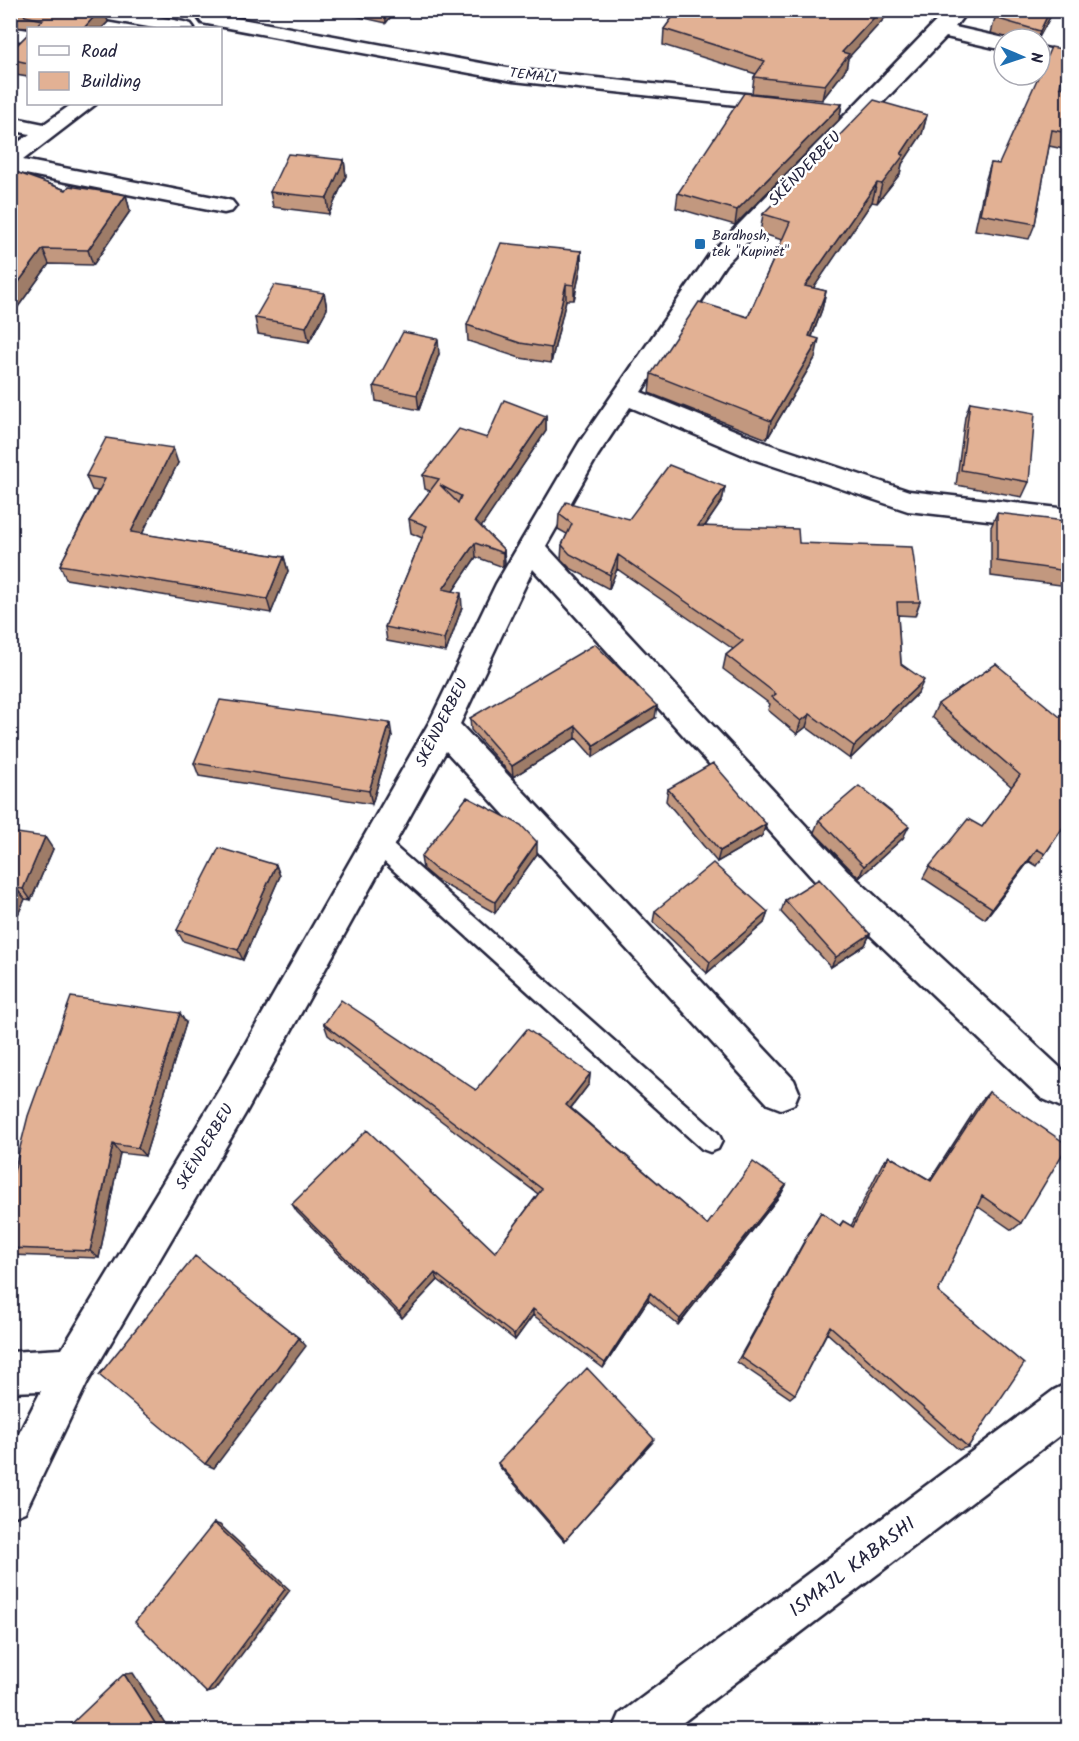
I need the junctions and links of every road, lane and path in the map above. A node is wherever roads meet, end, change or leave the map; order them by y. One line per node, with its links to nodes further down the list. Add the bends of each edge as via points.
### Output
1 (86, 10): 4 (street)
2 (209, 19): 11 (street, TEMALI, via 513,75)
3 (950, 20): 7 (street); 17 (street, SKËNDERBEU, via 847,112 717,260)
4 (179, 27)
5 (10, 33): 6 (street)
6 (27, 36)
7 (992, 39)
8 (1052, 55): 9 (street)
9 (1068, 59)
10 (84, 105): 13 (street)
11 (801, 106)
12 (10, 123): 13 (street)
13 (48, 131): 14 (street)
14 (10, 159)
15 (10, 164): 16 (street)
16 (224, 206)
17 (627, 396): 18 (street, via 762,452 908,501); 19 (street, SKËNDERBEU, via 588,450)
18 (1059, 518)
19 (531, 548): 20 (street, SKËNDERBEU); 23 (street, via 835,880 1054,1086)
20 (443, 727): 21 (street, SKËNDERBEU); 22 (street)
21 (377, 843): 24 (lane); 25 (street, SKËNDERBEU, via 232,1102)
22 (781, 1092)
23 (1068, 1093)
24 (710, 1141)
25 (73, 1369): 26 (street); 28 (street, SKËNDERBEU)
26 (10, 1372)
27 (1068, 1404): 29 (street, ISMAJL KABASHI)
28 (10, 1497)
29 (636, 1731)

